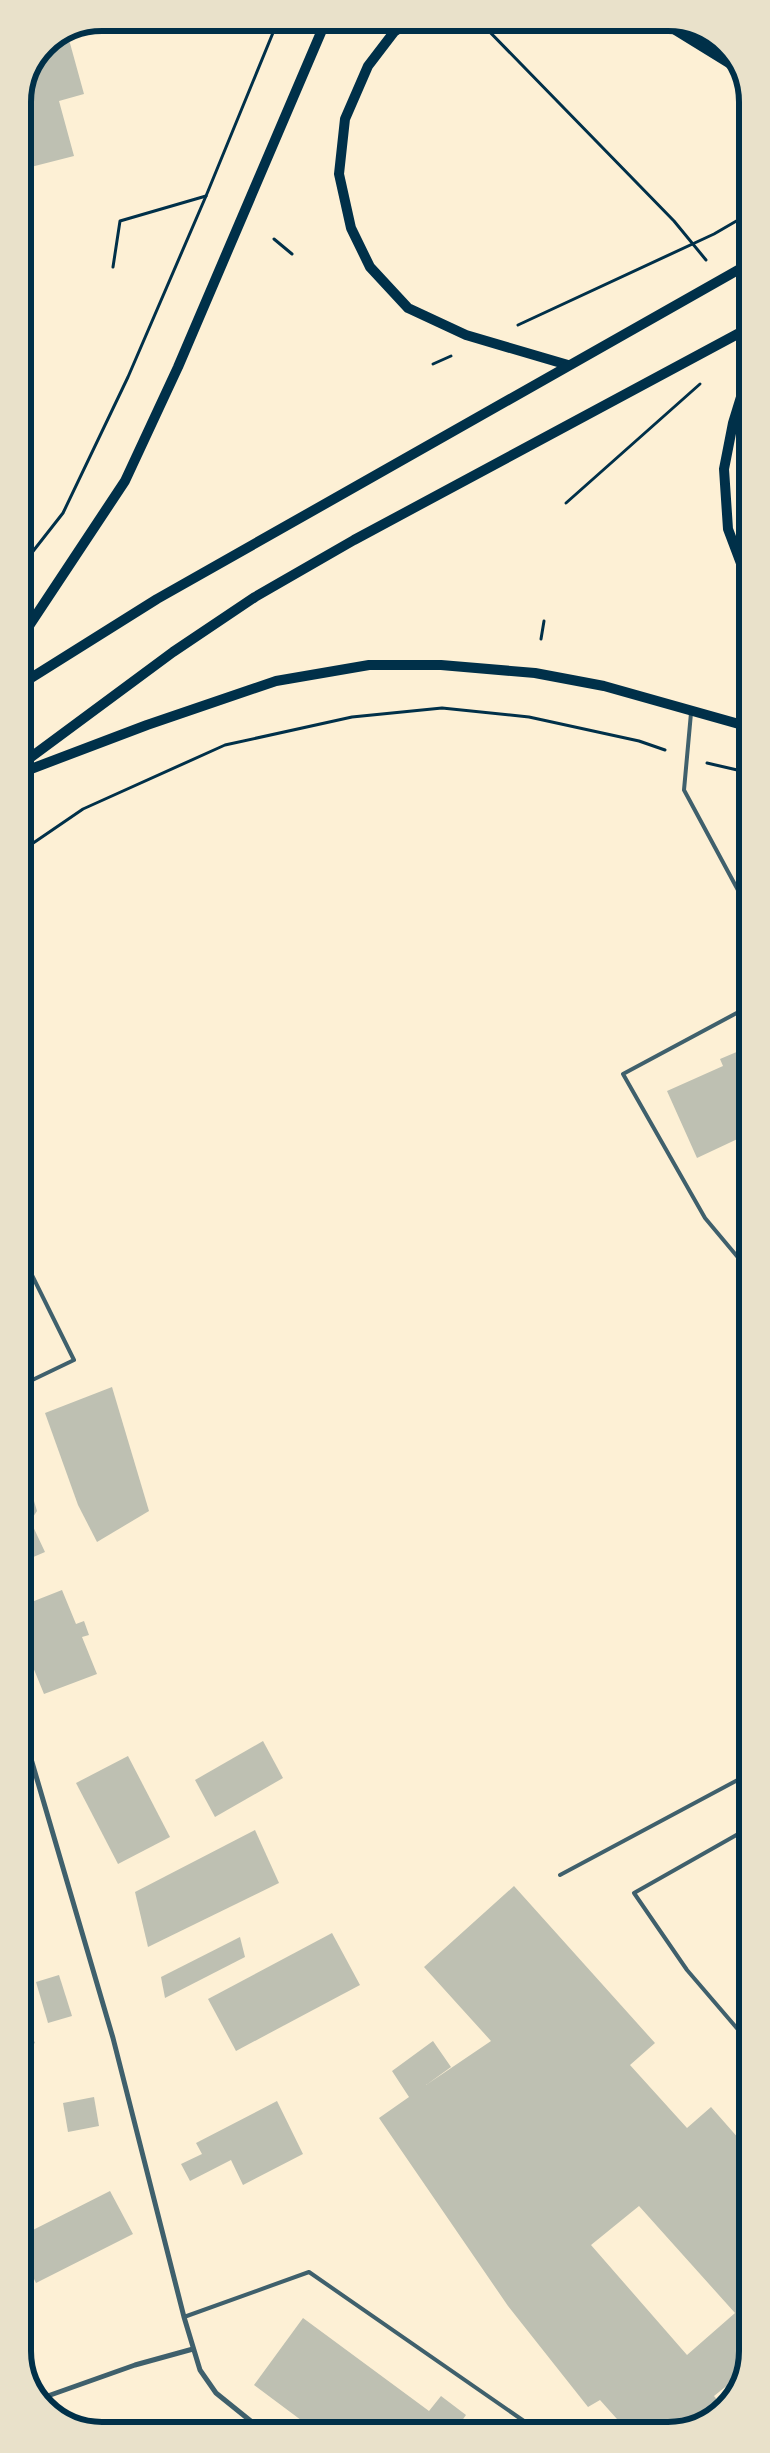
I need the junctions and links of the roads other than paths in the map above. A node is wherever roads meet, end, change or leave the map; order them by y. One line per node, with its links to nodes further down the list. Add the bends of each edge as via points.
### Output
1 (323, 31): 10 (main road, via 178,367 125,481)
2 (396, 31): 7 (main road, via 368,66 345,119 339,174 351,228 370,267 408,308 466,335)
3 (679, 32): 4 (main road)
4 (725, 61)
5 (739, 269): 7 (main road)
6 (739, 333): 14 (main road, via 354,540 255,597 173,652)
7 (568, 365): 11 (main road, via 157,600)
8 (739, 404): 9 (main road, via 724,470 728,529)
9 (739, 558)
10 (31, 624)
11 (31, 678)
12 (691, 710): 13 (main road); 15 (main road, via 604,686 535,674 441,665 369,665 276,680); 16 (lane, via 684,790)
13 (739, 724)
14 (31, 757)
15 (31, 769)
16 (739, 891)
17 (739, 1012): 18 (lane, via 623,1074 704,1218)
18 (739, 1259)
19 (31, 1273): 20 (lane, via 74,1360)
20 (31, 1381)
21 (31, 1759): 26 (street, via 112,2038)
22 (739, 1779): 24 (lane)
23 (739, 1834): 25 (lane, via 634,1893 687,1970)
24 (560, 1875)
25 (739, 2032)
26 (184, 2317): 27 (street); 30 (lane, via 309,2272)
27 (193, 2348): 28 (street); 29 (street, via 200,2370 216,2393)
28 (48, 2396)
29 (252, 2422)
30 (525, 2422)

